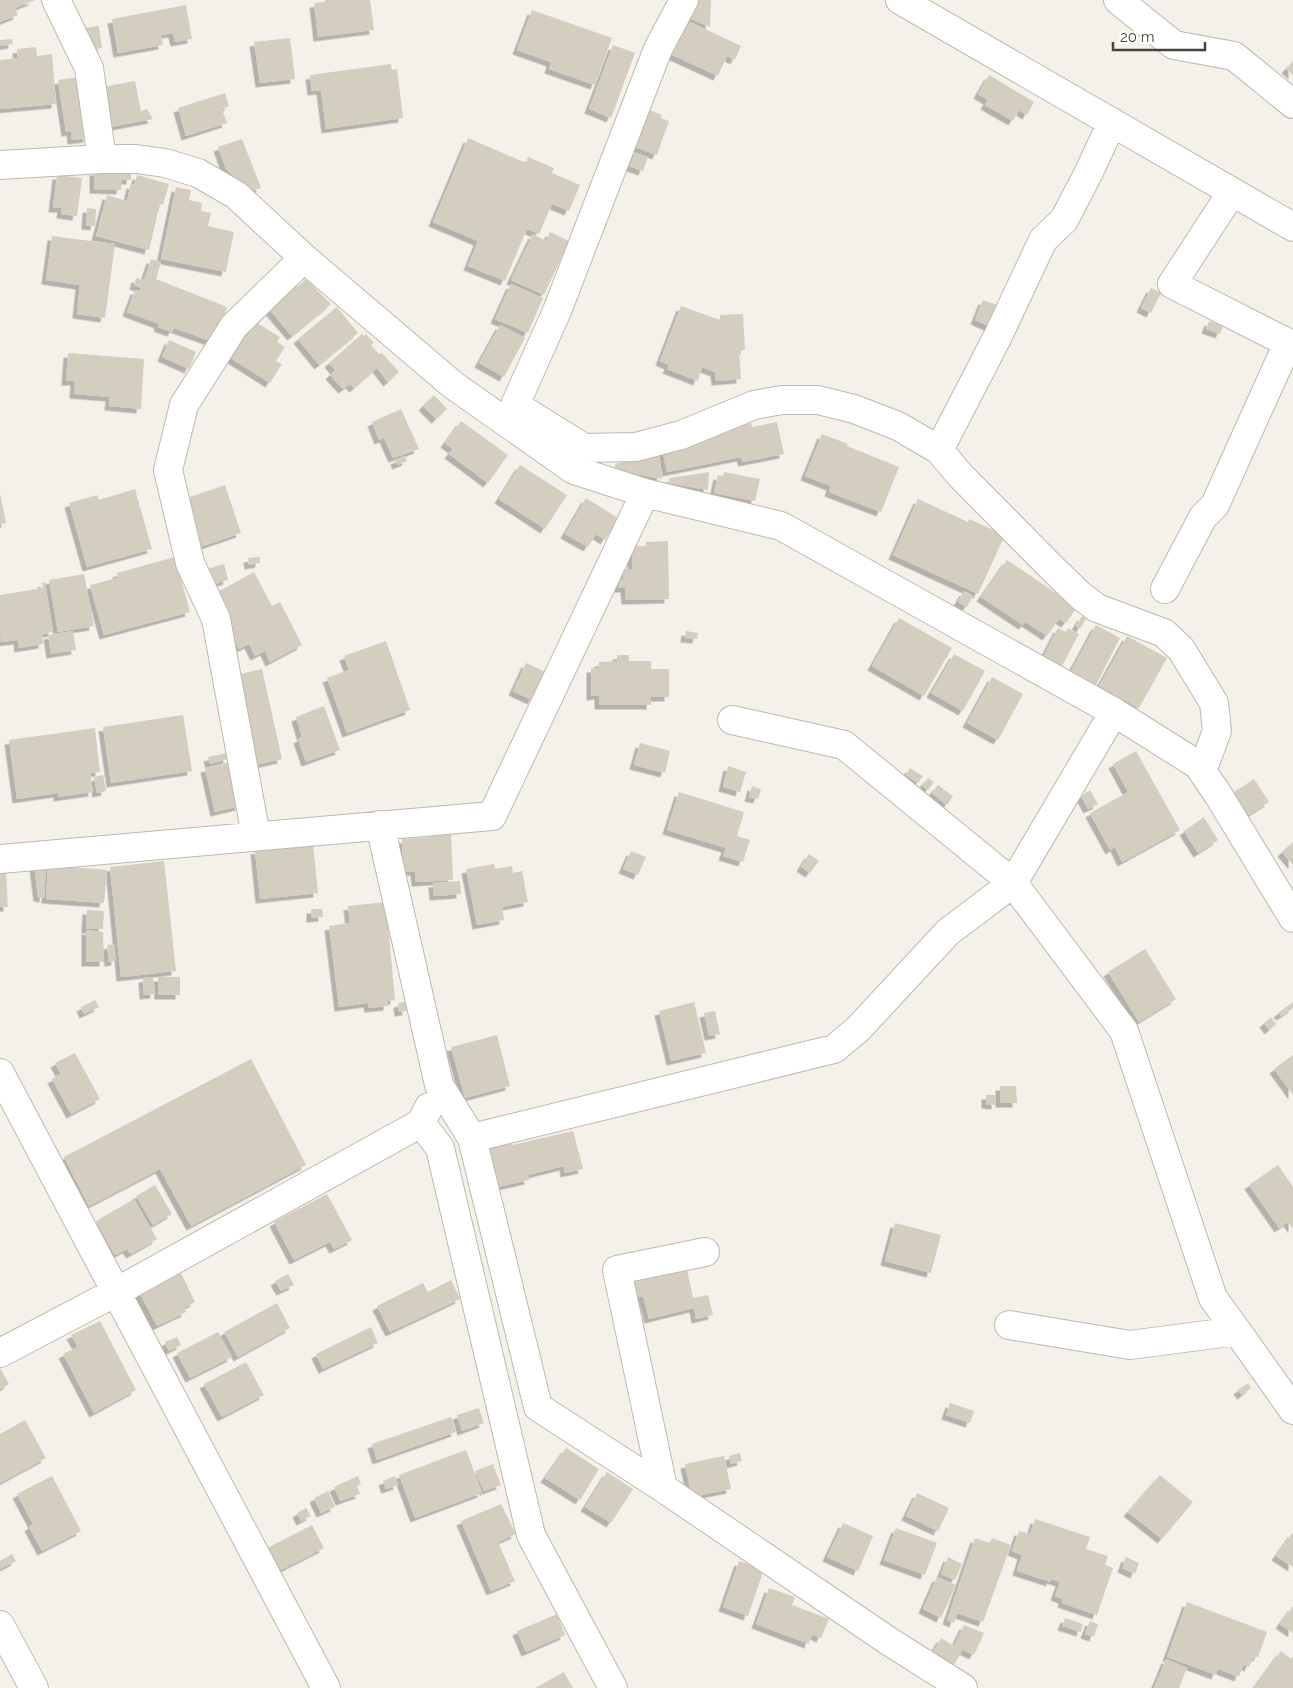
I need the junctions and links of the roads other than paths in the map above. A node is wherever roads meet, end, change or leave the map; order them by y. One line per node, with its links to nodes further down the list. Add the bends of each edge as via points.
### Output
1 (56, 0): 7 (street, via 89,68)
2 (684, 0): 13 (street, via 658,49 557,311 516,405)
3 (900, 0): 6 (street)
4 (1118, 0): 5 (street, via 1174,45 1234,56)
5 (1293, 104)
6 (1112, 122): 9 (street); 12 (street, via 1064,220 1043,240)
7 (102, 159): 8 (street); 11 (street, via 165,163 198,173 236,195)
8 (0, 165)
9 (1232, 192): 10 (street); 15 (street, via 1172,284 1288,343 1215,505 1203,517)
10 (1293, 227)
11 (304, 258): 13 (street, via 453,385); 20 (street, via 234,326 184,405 168,470 190,563 216,619)
12 (939, 450): 13 (street, via 898,426 854,409 818,400 782,400 754,405 681,435); 18 (street, via 1081,596 1097,608 1164,633 1181,649 1214,703 1217,731)
13 (579, 459): 14 (street)
14 (645, 493): 16 (street, via 781,526); 19 (street, via 492,816)
15 (1166, 588)
16 (1114, 712): 18 (street, via 1198,765); 22 (street)
17 (732, 720): 22 (street, via 844,746)
18 (1202, 771): 23 (street)
19 (380, 825): 20 (street); 25 (street)
20 (256, 836): 21 (street)
21 (0, 860)
22 (1013, 883): 27 (street, via 948,932 858,1028 834,1049); 31 (street, via 1124,1031 1213,1298)
23 (1293, 918)
24 (0, 1073): 29 (street)
25 (439, 1085): 26 (street); 27 (street)
26 (421, 1123): 29 (street); 38 (street, via 440,1148 531,1535)
27 (472, 1138): 34 (street, via 538,1406)
28 (705, 1252): 34 (street, via 617,1270)
29 (116, 1292): 32 (street); 37 (street)
30 (1009, 1324): 31 (street, via 1130,1345)
31 (1237, 1331): 33 (street)
32 (0, 1353)
33 (1293, 1410)
34 (663, 1488): 39 (street)
35 (0, 1625): 36 (street)
36 (34, 1688)
37 (326, 1688)
38 (613, 1688)
39 (963, 1688)

